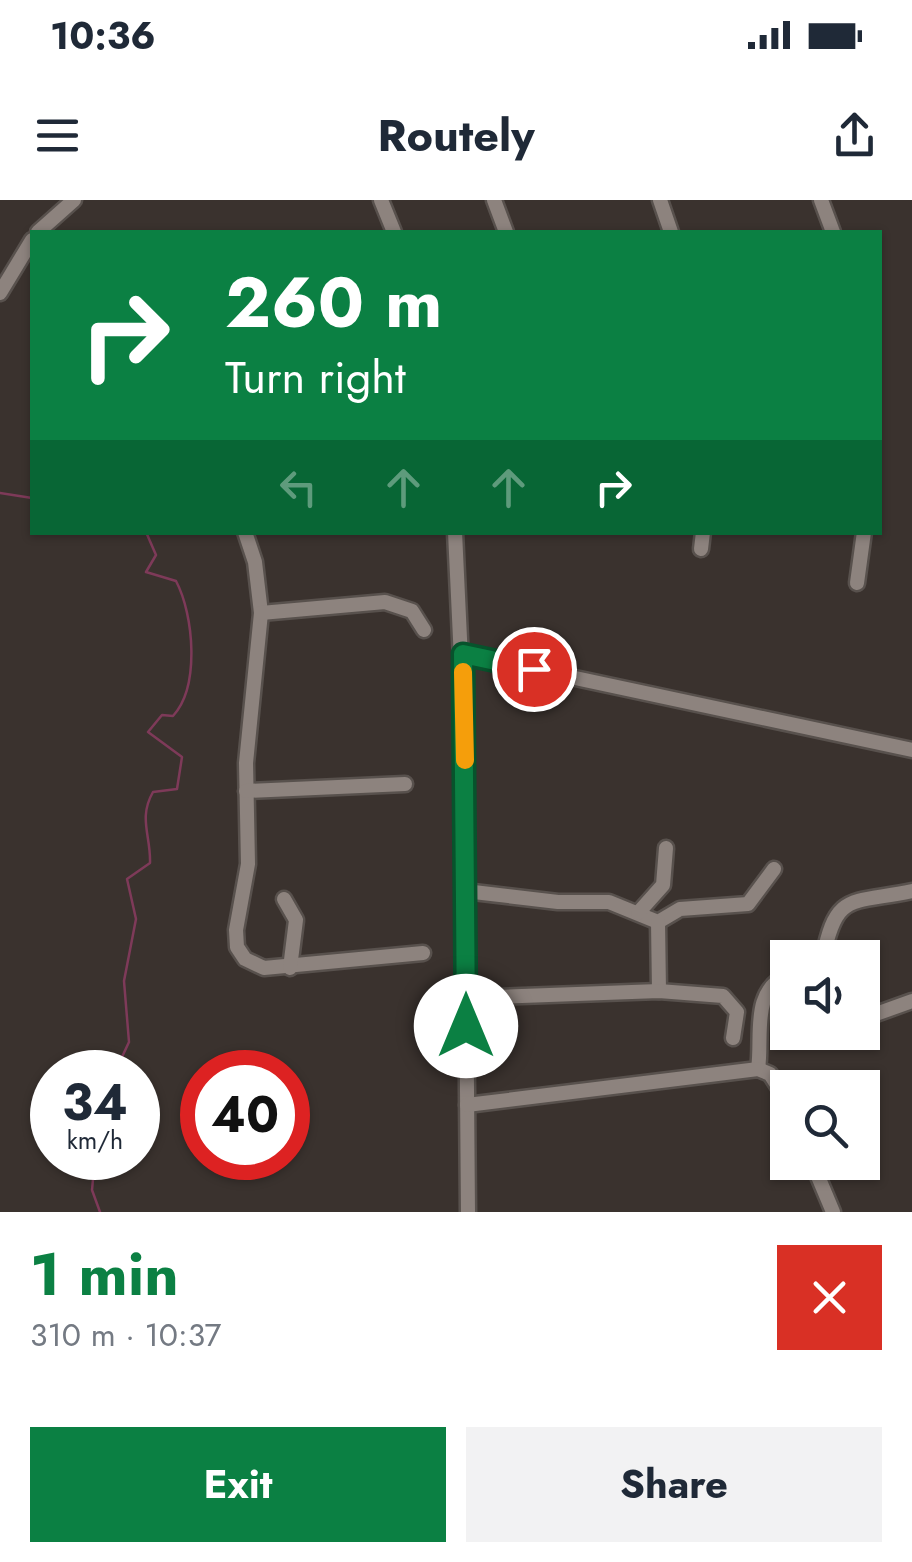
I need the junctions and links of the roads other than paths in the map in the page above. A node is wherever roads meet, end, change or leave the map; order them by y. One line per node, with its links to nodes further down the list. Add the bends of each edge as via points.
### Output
1 (74, 200): 6 (street)
2 (382, 200): 7 (street)
3 (494, 200): 8 (street)
4 (660, 200): 9 (street)
5 (821, 200): 10 (street)
6 (40, 230)
7 (393, 230)
8 (505, 230)
9 (670, 230)
10 (831, 230)
11 (30, 243): 12 (street)
12 (0, 293)
13 (246, 535): 19 (street)
14 (455, 535): 21 (street)
15 (703, 535): 17 (street)
16 (864, 535): 18 (street)
17 (701, 549)
18 (857, 583)
19 (262, 614): 20 (street, via 385,602 412,610); 24 (street)
20 (424, 630)
21 (463, 654): 22 (street); 27 (street)
22 (912, 750)
23 (405, 784): 24 (street)
24 (246, 791): 34 (street, via 248,864 238,947 253,964)
25 (666, 848): 30 (street, via 663,885)
26 (774, 869): 31 (street, via 748,904 680,909)
27 (466, 891): 30 (street, via 609,902); 37 (street)
28 (912, 891): 32 (street, via 844,906)
29 (284, 899): 34 (street, via 296,920)
30 (638, 913): 31 (street)
31 (658, 922): 36 (street)
32 (827, 940)
33 (423, 952): 34 (street)
34 (290, 968)
35 (770, 988): 41 (street, via 758,1017)
36 (659, 991): 37 (street); 40 (street, via 727,998 737,1012)
37 (466, 998): 43 (street)
38 (912, 1001): 39 (street)
39 (880, 1013)
40 (733, 1038)
41 (758, 1068): 42 (street); 43 (street)
42 (770, 1074)
43 (467, 1105): 45 (street)
44 (820, 1180): 46 (street)
45 (468, 1212)
46 (833, 1212)

